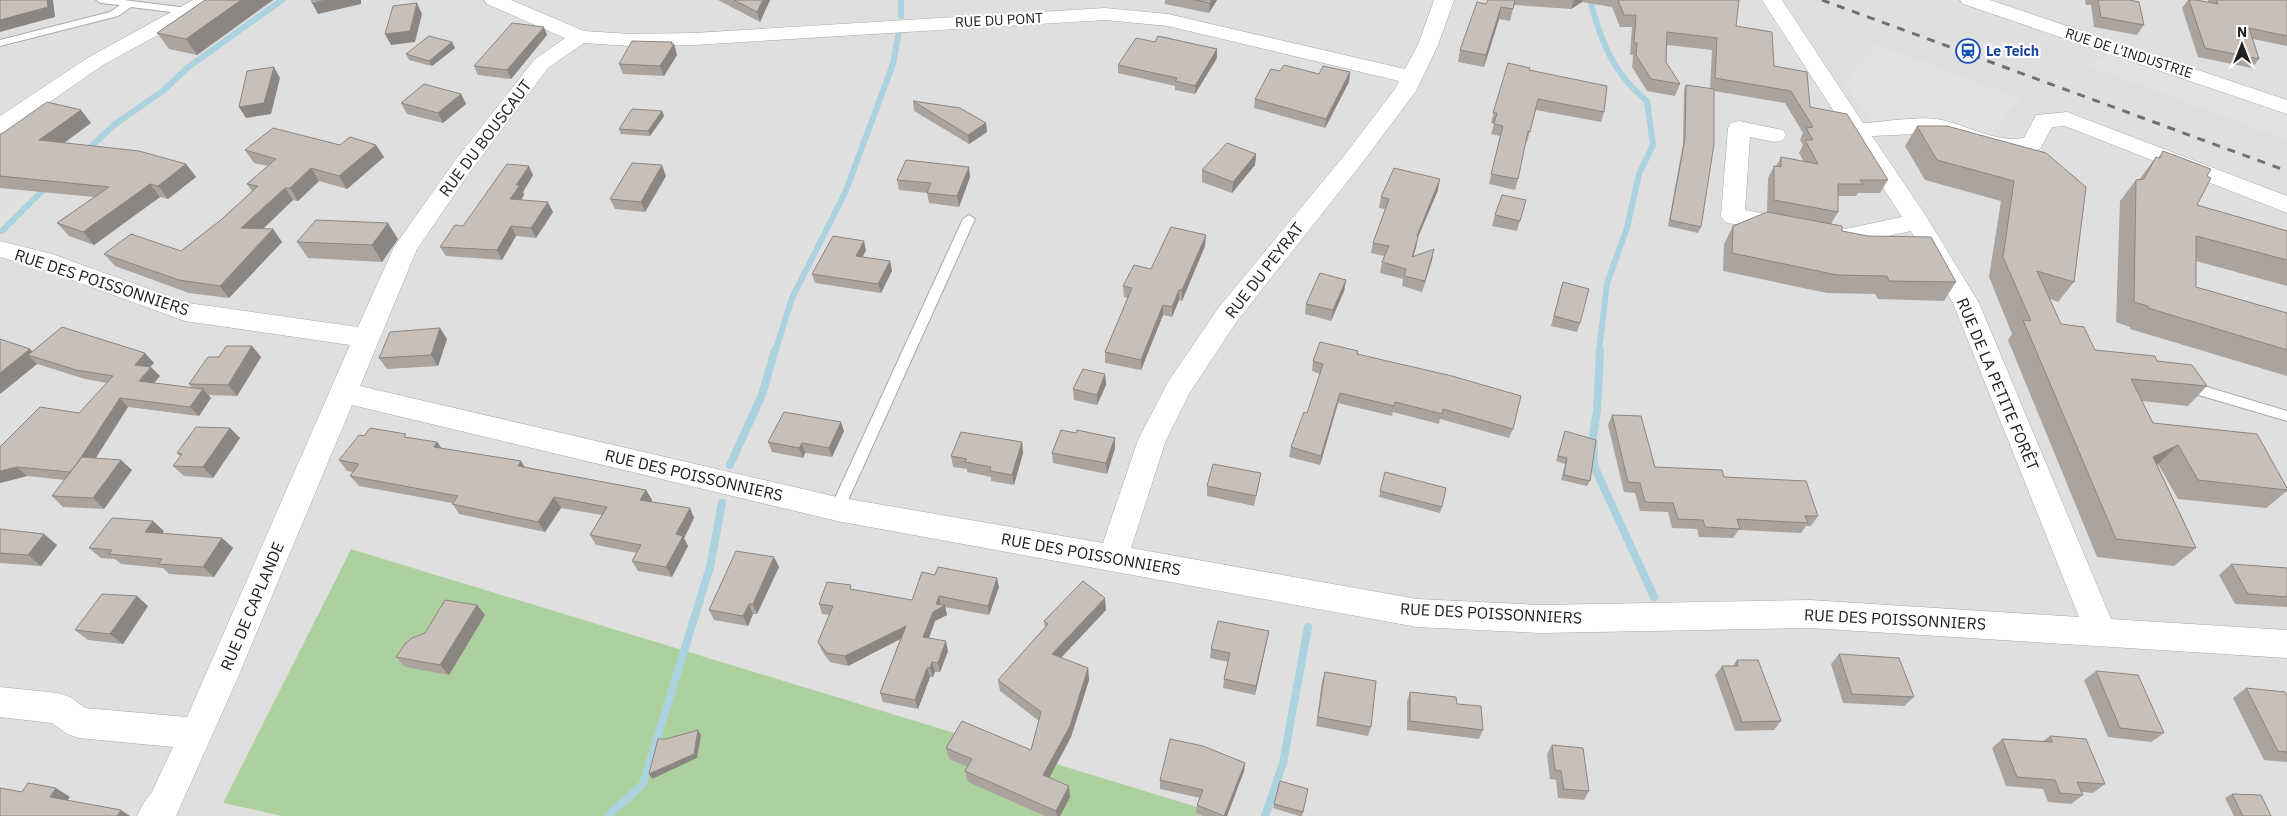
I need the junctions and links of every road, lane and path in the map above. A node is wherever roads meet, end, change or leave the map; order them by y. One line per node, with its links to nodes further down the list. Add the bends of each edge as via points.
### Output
1 (101, 0): 8 (lane)
2 (208, 0): 9 (street)
3 (494, 0): 12 (street)
4 (1444, 0): 14 (street, RUE DU PEYRAT)
5 (1772, 0): 18 (street, RUE DE LA PETITE FORÊT)
6 (1970, 0): 10 (street, RUE DE L'INDUSTRIE)
7 (2035, 0): 10 (street)
8 (129, 4): 9 (lane); 13 (lane, via 114,14)
9 (187, 11): 16 (street, via 96,61)
10 (2041, 26): 11 (street, RUE DE L'INDUSTRIE)
11 (2079, 35): 15 (street, RUE DE L'INDUSTRIE); 17 (street, via 2098,60)
12 (580, 37): 14 (street, RUE DU PONT, via 694,40 1113,14 1168,20); 24 (street, RUE DU BOUSCAUT, via 541,64 462,167 406,247)
13 (0, 43)
14 (1412, 77): 29 (street, RUE DU PEYRAT, via 1351,162 1228,314 1178,389 1152,440)
15 (2287, 107)
16 (0, 126)
17 (2287, 126)
18 (1857, 130): 20 (street, via 1936,126 2015,147 2032,144 2044,120 2067,119); 22 (street, RUE DE LA PETITE FORÊT)
19 (1775, 134): 22 (street, via 1739,128 1733,216 1845,236)
20 (2287, 205)
21 (969, 219): 28 (lane)
22 (1917, 222): 30 (street, RUE DE LA PETITE FORÊT, via 1966,303)
23 (0, 249): 24 (street, RUE DES POISSONNIERS, via 43,260 185,312)
24 (366, 338): 26 (street)
25 (2186, 386): 27 (lane)
26 (344, 393): 28 (street, RUE DES POISSONNIERS); 33 (street, RUE DE CAPLANDE)
27 (2287, 416)
28 (837, 509): 29 (street, RUE DES POISSONNIERS)
29 (1114, 557): 30 (street, RUE DES POISSONNIERS, via 1417,613 1542,619 1810,614)
30 (2100, 631): 31 (street, RUE DES POISSONNIERS)
31 (2283, 651)
32 (0, 702): 33 (street, via 58,708 79,723)
33 (196, 733): 34 (street, RUE DE CAPLANDE, via 164,804)
34 (155, 816)

